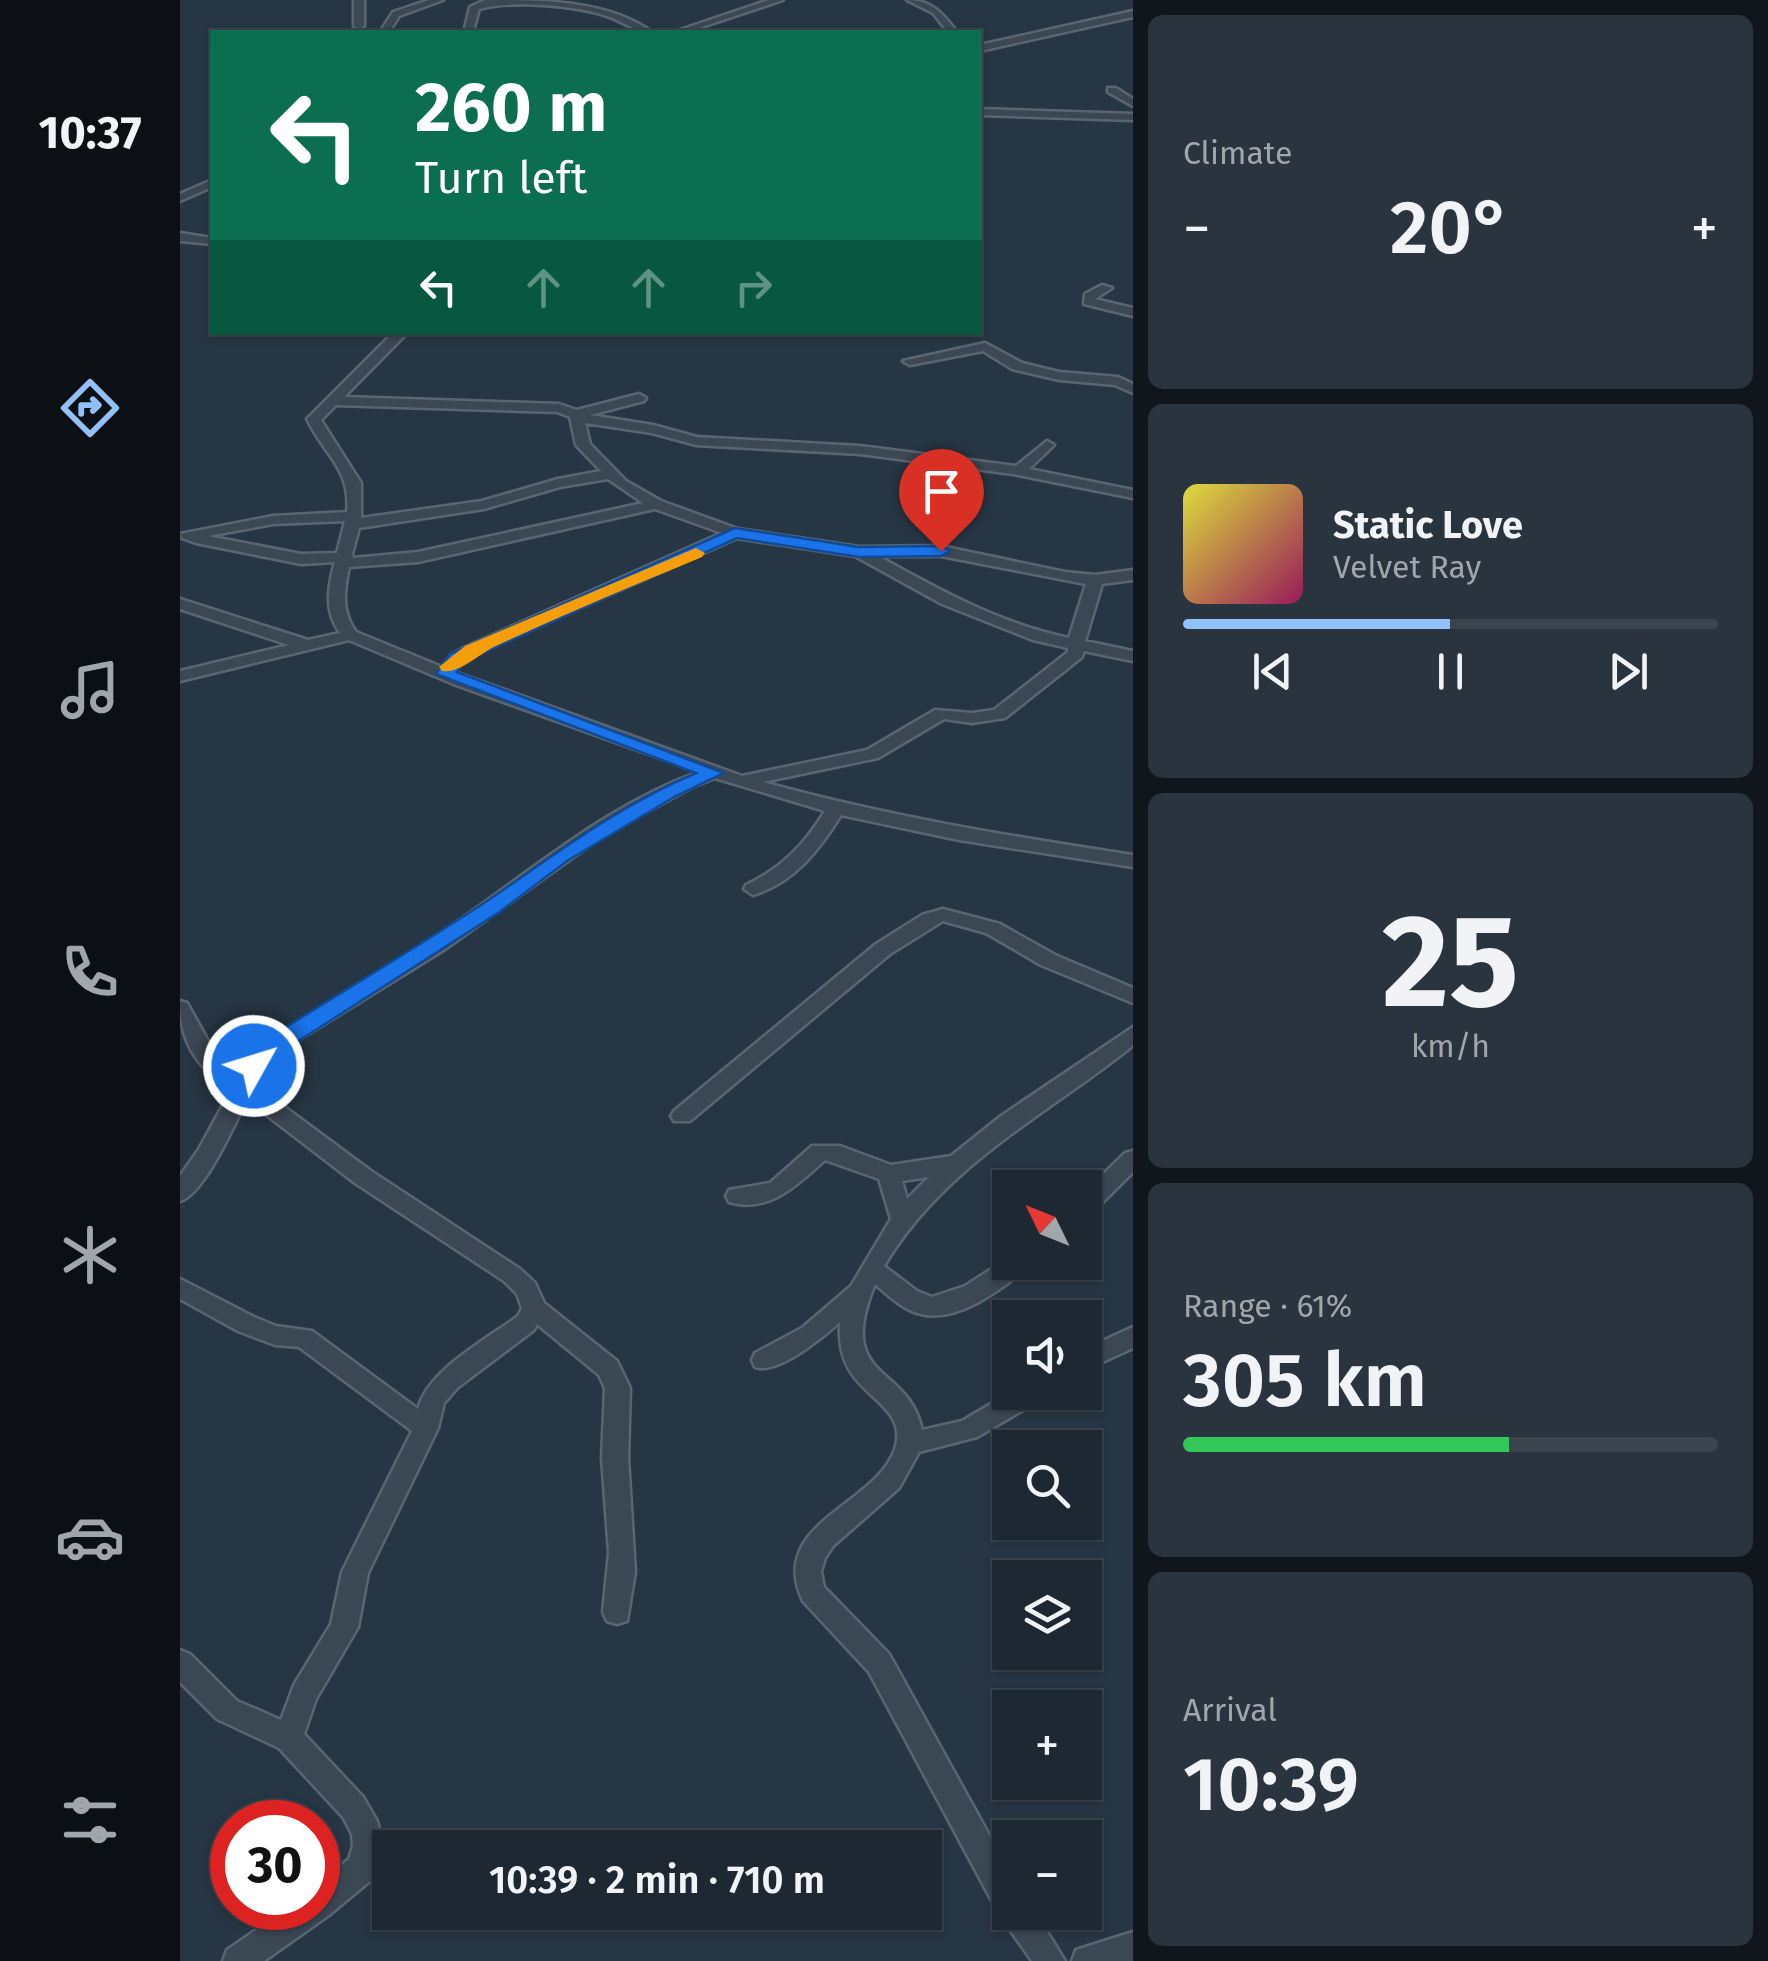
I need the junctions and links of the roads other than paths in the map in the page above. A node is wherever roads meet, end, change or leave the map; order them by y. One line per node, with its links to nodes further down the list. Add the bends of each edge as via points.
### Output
1 (359, 0): 10 (street)
2 (438, 0): 12 (street, via 396,14)
3 (496, 0): 7 (street); 13 (street, via 475,6)
4 (572, 0): 7 (street)
5 (778, 0): 15 (street)
6 (912, 0): 16 (street, via 936,12)
7 (559, 4): 14 (street)
8 (1133, 14): 9 (street)
9 (1118, 18): 11 (street); 17 (street)
10 (359, 26)
11 (1133, 27)
12 (386, 30)
13 (468, 30)
14 (643, 30)
15 (686, 30)
16 (950, 30)
17 (982, 51)
18 (1112, 90): 19 (street)
19 (1133, 103)
20 (982, 112): 21 (street)
21 (1133, 117)
22 (210, 185): 23 (street)
23 (180, 198)
24 (180, 237): 25 (street)
25 (210, 241)
26 (1106, 288): 27 (street, via 1088,302)
27 (1133, 312)
28 (399, 335): 32 (street)
29 (910, 361): 30 (street, via 985,347 1034,371 1118,381)
30 (1133, 389)
31 (639, 398): 33 (street)
32 (333, 401): 33 (street, via 548,406); 39 (street, via 314,419 356,490)
33 (576, 415): 35 (street, via 710,443 860,450); 36 (street, via 583,445)
34 (1048, 445): 35 (street)
35 (1019, 471): 37 (street)
36 (611, 474): 38 (street); 39 (street, via 484,506)
37 (1133, 494)
38 (656, 504): 40 (street); 43 (street, via 418,557)
39 (353, 520): 41 (street, via 273,520); 43 (street)
40 (735, 533): 42 (street); 51 (street, via 472,650)
41 (183, 534): 43 (street, via 301,559)
42 (859, 552): 45 (street, via 941,551); 49 (street, via 948,601)
43 (345, 560): 47 (street, via 337,575 338,620)
44 (1133, 575): 45 (street)
45 (1095, 580): 49 (street)
46 (180, 604): 48 (street)
47 (350, 636): 48 (street); 51 (street)
48 (306, 646): 52 (street)
49 (1078, 647): 50 (street); 54 (street, via 999,714 942,714 872,754)
50 (1133, 656)
51 (445, 674): 53 (street)
52 (180, 676)
53 (714, 773): 54 (street); 61 (street, via 667,792 560,856 275,1045)
54 (740, 781): 55 (street)
55 (836, 808): 56 (street); 57 (street, via 800,862)
56 (1133, 861)
57 (753, 889)
58 (1133, 996): 62 (street, via 1048,960 994,928 943,915 882,949)
59 (180, 1008): 61 (street, via 197,1047)
60 (1133, 1034): 64 (street)
61 (241, 1088): 67 (street); 73 (street, via 512,1276)
62 (682, 1116)
63 (1133, 1158): 66 (street)
64 (957, 1163): 65 (street); 69 (street)
65 (889, 1174): 68 (street, via 820,1152 776,1190); 69 (street)
66 (1102, 1189)
67 (180, 1193)
68 (737, 1196)
69 (902, 1219): 70 (street)
70 (865, 1280): 71 (street, via 936,1308); 76 (street, via 810,1334); 79 (street, via 852,1313 854,1354 896,1397)
71 (995, 1280)
72 (180, 1288): 78 (street, via 246,1324 304,1338)
73 (534, 1308): 78 (street, via 526,1322 448,1381 433,1400); 80 (street, via 617,1381 614,1457 625,1540)
74 (1133, 1337): 75 (street)
75 (1102, 1352)
76 (764, 1360)
77 (1002, 1410): 79 (street, via 968,1430)
78 (426, 1428): 82 (street, via 355,1572 344,1627)
79 (908, 1444): 85 (street, via 894,1477 827,1534 806,1578 812,1593 880,1664)
80 (617, 1612)
81 (180, 1662): 83 (street, via 227,1710)
82 (304, 1694): 83 (street); 84 (street)
83 (260, 1726): 84 (street)
84 (289, 1738): 86 (street, via 367,1831 360,1869)
85 (992, 1871)
86 (340, 1885)
87 (281, 1930): 91 (street)
88 (1028, 1930): 92 (street)
89 (1133, 1946): 90 (street)
90 (1095, 1960)
91 (238, 1961)
92 (1050, 1961)

